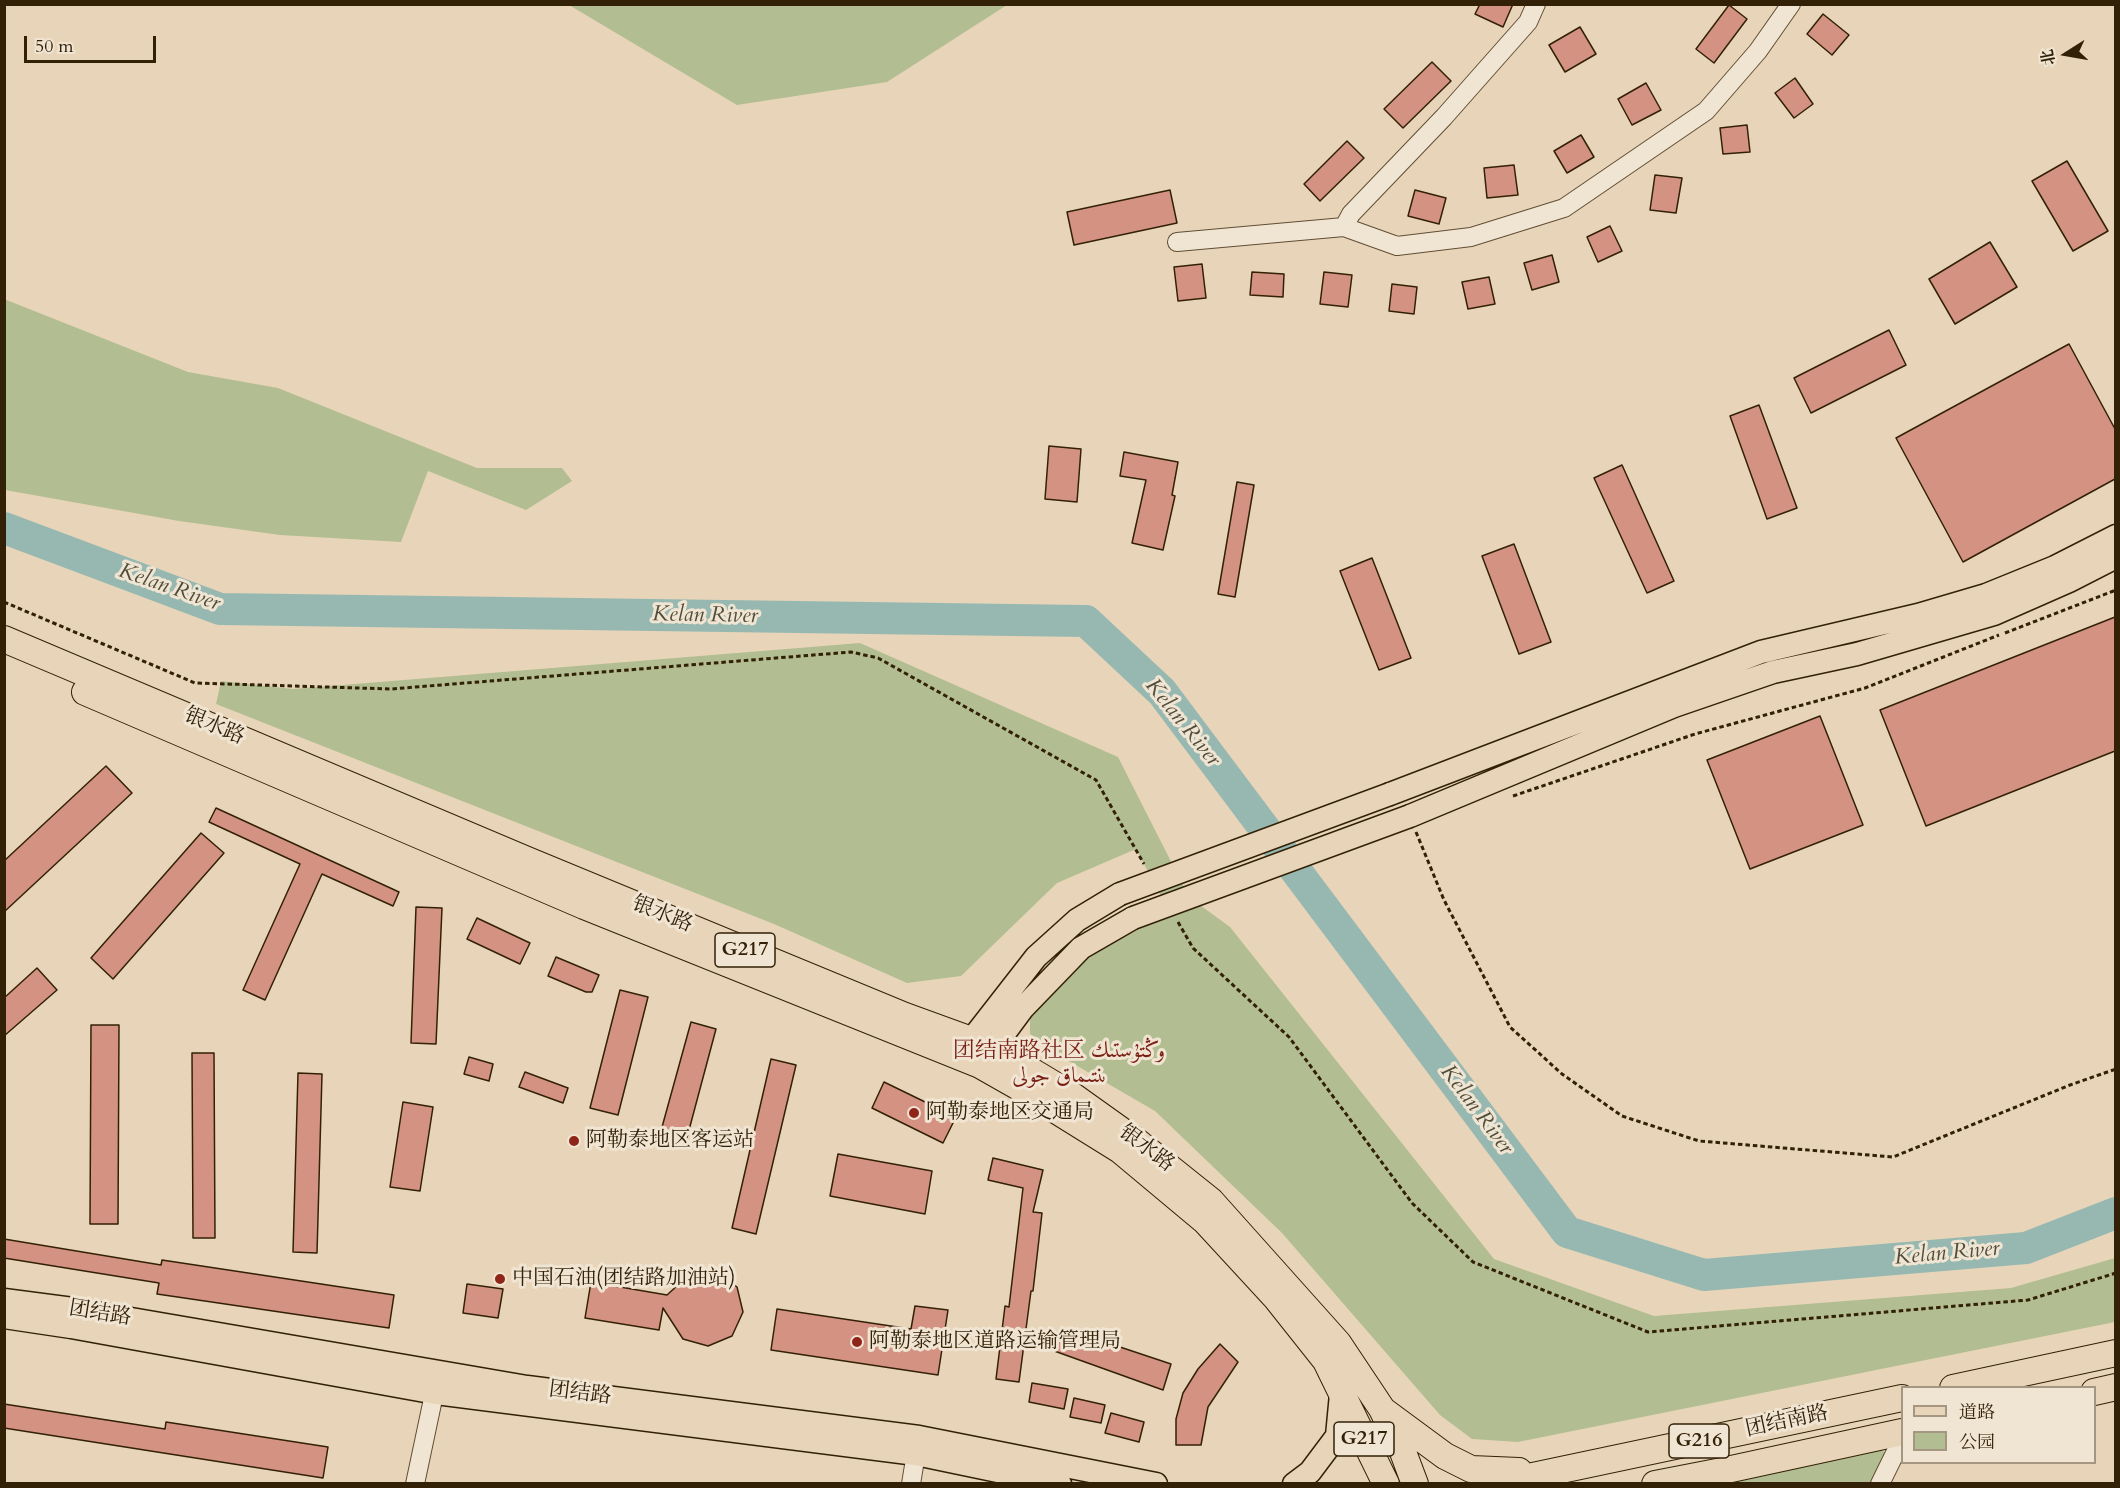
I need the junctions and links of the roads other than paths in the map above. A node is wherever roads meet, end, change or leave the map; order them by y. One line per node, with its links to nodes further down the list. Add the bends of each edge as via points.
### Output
1 (1536, 4): 3 (street, via 1528,21 1351,214)
2 (1791, 4): 3 (street, via 1758,51 1706,111 1564,208 1471,237 1396,246)
3 (1344, 227): 4 (street)
4 (1176, 242)
5 (2115, 536): 9 (main road, bridge, via 2055,567 1986,595 1761,652 1120,894 1077,920 1036,957)
6 (2115, 557): 9 (main road, bridge, via 1994,614 1857,654 1762,676 1674,706 1410,816 1133,918 1081,948)
7 (4, 639): 9 (highway, 银水路 / G217, via 905,1016)
8 (4, 657): 9 (highway, 银水路 / G217, via 584,906)
9 (976, 1053): 17 (highway, 银水路 / G217, via 1017,1086 1120,1150 1205,1221 1276,1298 1326,1361); 19 (highway, 银水路 / G217, via 1073,1096 1211,1200 1338,1343)
10 (4, 1300): 13 (main road, 团结路, via 74,1310)
11 (4, 1317): 13 (main road, 团结路)
12 (2115, 1353): 14 (highway)
13 (437, 1383): 22 (main road, 团结路); 24 (street)
14 (1962, 1386)
15 (2115, 1387): 16 (highway)
16 (2096, 1392)
17 (1341, 1394): 28 (main road, via 1337,1436 1310,1472); 29 (highway, G217)
18 (1901, 1398): 23 (highway, 团结南路 / G216)
19 (1382, 1409): 23 (highway, via 1471,1469); 30 (highway, G217)
20 (1901, 1432): 32 (highway, 团结南路 / G216)
21 (1901, 1441): 33 (street)
22 (917, 1446): 25 (street); 26 (main road, 团结路); 27 (main road, 团结路)
23 (1546, 1473): 31 (highway, 团结南路 / G216)
24 (415, 1484)
25 (911, 1484)
26 (1060, 1484)
27 (1156, 1484)
28 (1294, 1484)
29 (1386, 1484)
30 (1415, 1484)
31 (1496, 1484)
32 (1655, 1484)
33 (1880, 1484)

